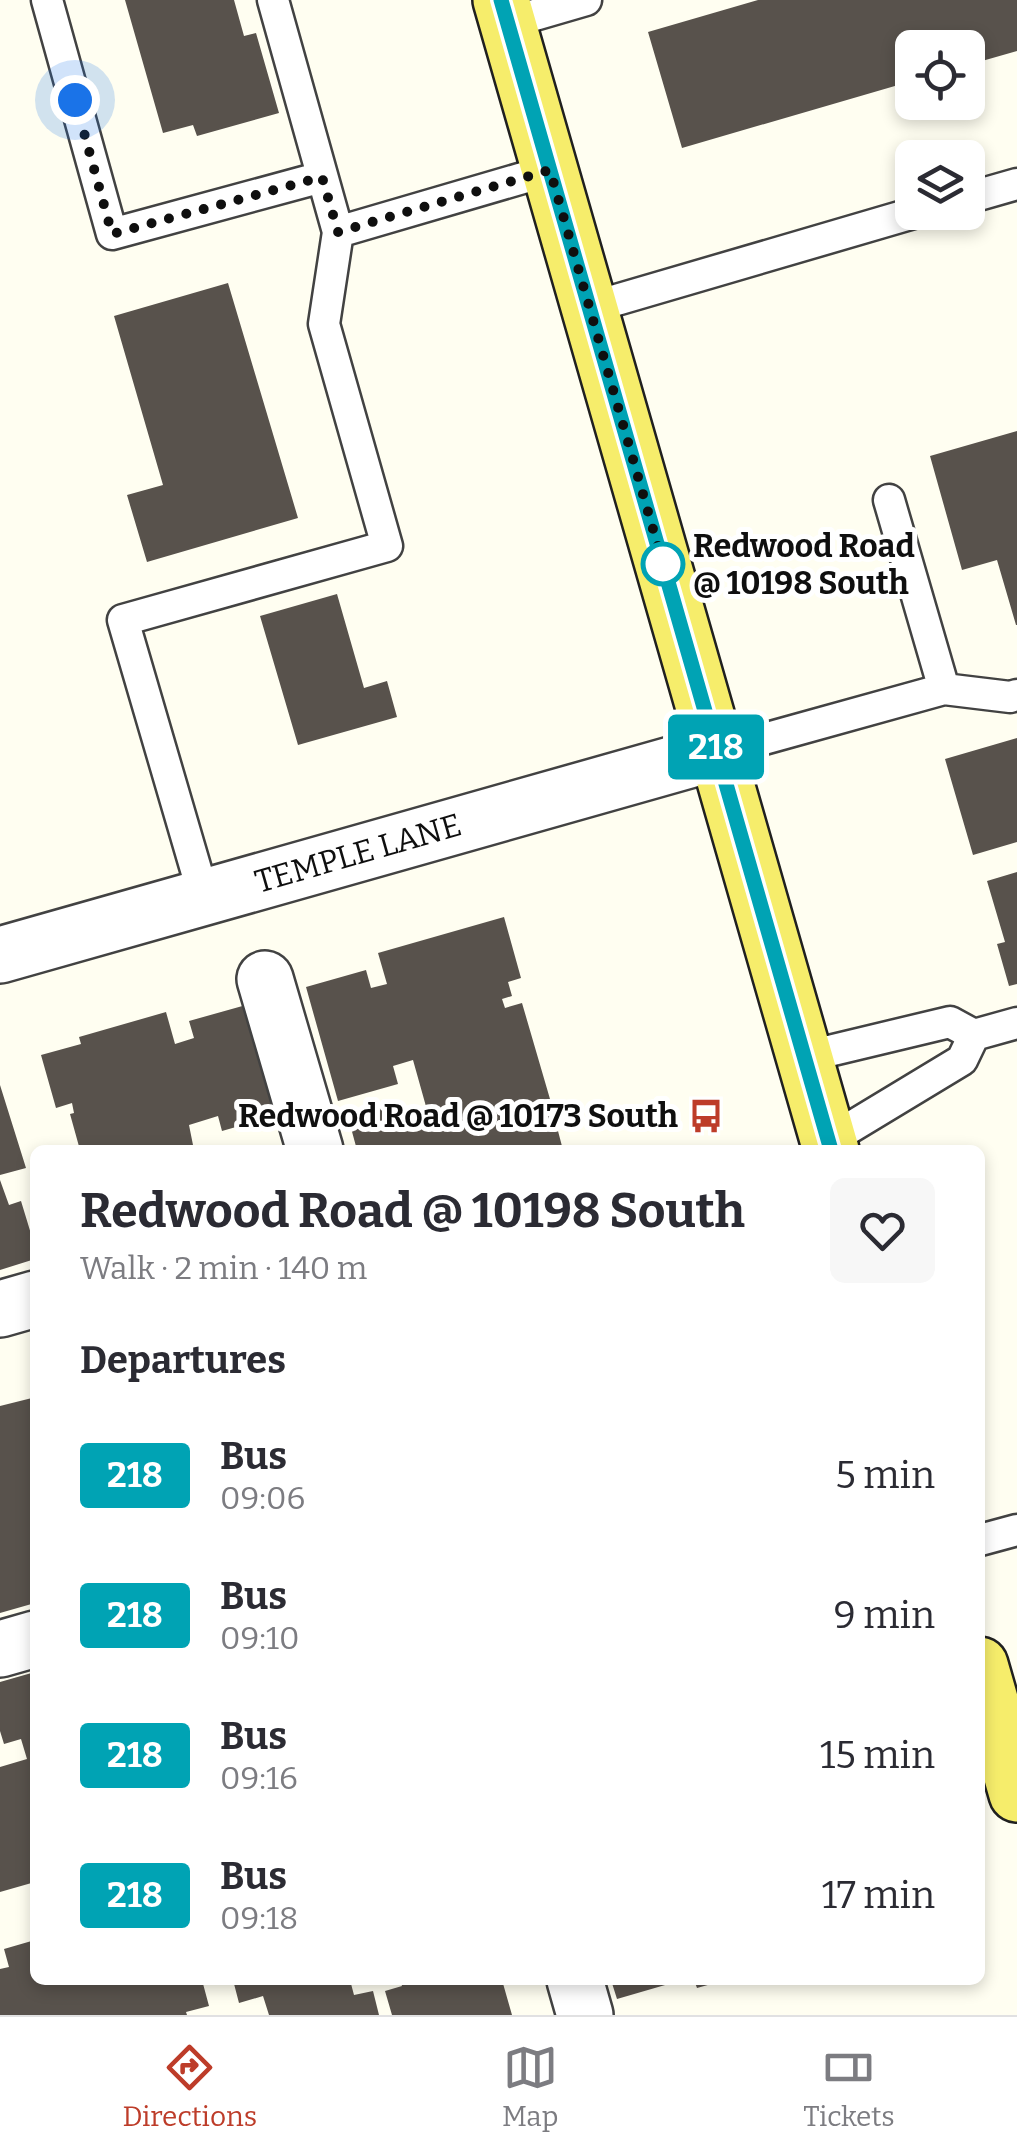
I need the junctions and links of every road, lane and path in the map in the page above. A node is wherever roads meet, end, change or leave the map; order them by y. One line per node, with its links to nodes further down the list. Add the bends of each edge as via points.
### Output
1 (48, 0): 6 (lane, via 112,234)
2 (273, 0): 6 (lane)
3 (586, 0): 4 (lane)
4 (504, 12): 5 (main road)
5 (550, 170): 10 (lane); 11 (main road)
6 (322, 177): 10 (lane)
7 (1017, 184): 8 (lane)
8 (985, 193)
9 (895, 218): 11 (lane)
10 (338, 232): 16 (lane, via 324,324 388,546 123,620)
11 (590, 308): 15 (main road)
12 (890, 500): 13 (lane)
13 (944, 689): 14 (lane); 15 (lane)
14 (1017, 695)
15 (717, 752): 16 (street, TEMPLE LANE); 21 (main road)
16 (204, 897): 17 (street, TEMPLE LANE)
17 (0, 955)
18 (264, 979): 22 (street)
19 (1017, 1024): 20 (lane)
20 (974, 1035): 21 (lane, via 950,1022); 24 (lane, via 962,1060)
21 (804, 1057): 23 (main road)
22 (314, 1145)
23 (830, 1145)
24 (832, 1145)
25 (30, 1300): 26 (street)
26 (0, 1309)
27 (1017, 1530): 28 (lane)
28 (985, 1539)
29 (30, 1640): 30 (street)
30 (0, 1649)
31 (985, 1682): 32 (main road)
32 (1017, 1794)
33 (576, 1985): 34 (street)
34 (585, 2015)

